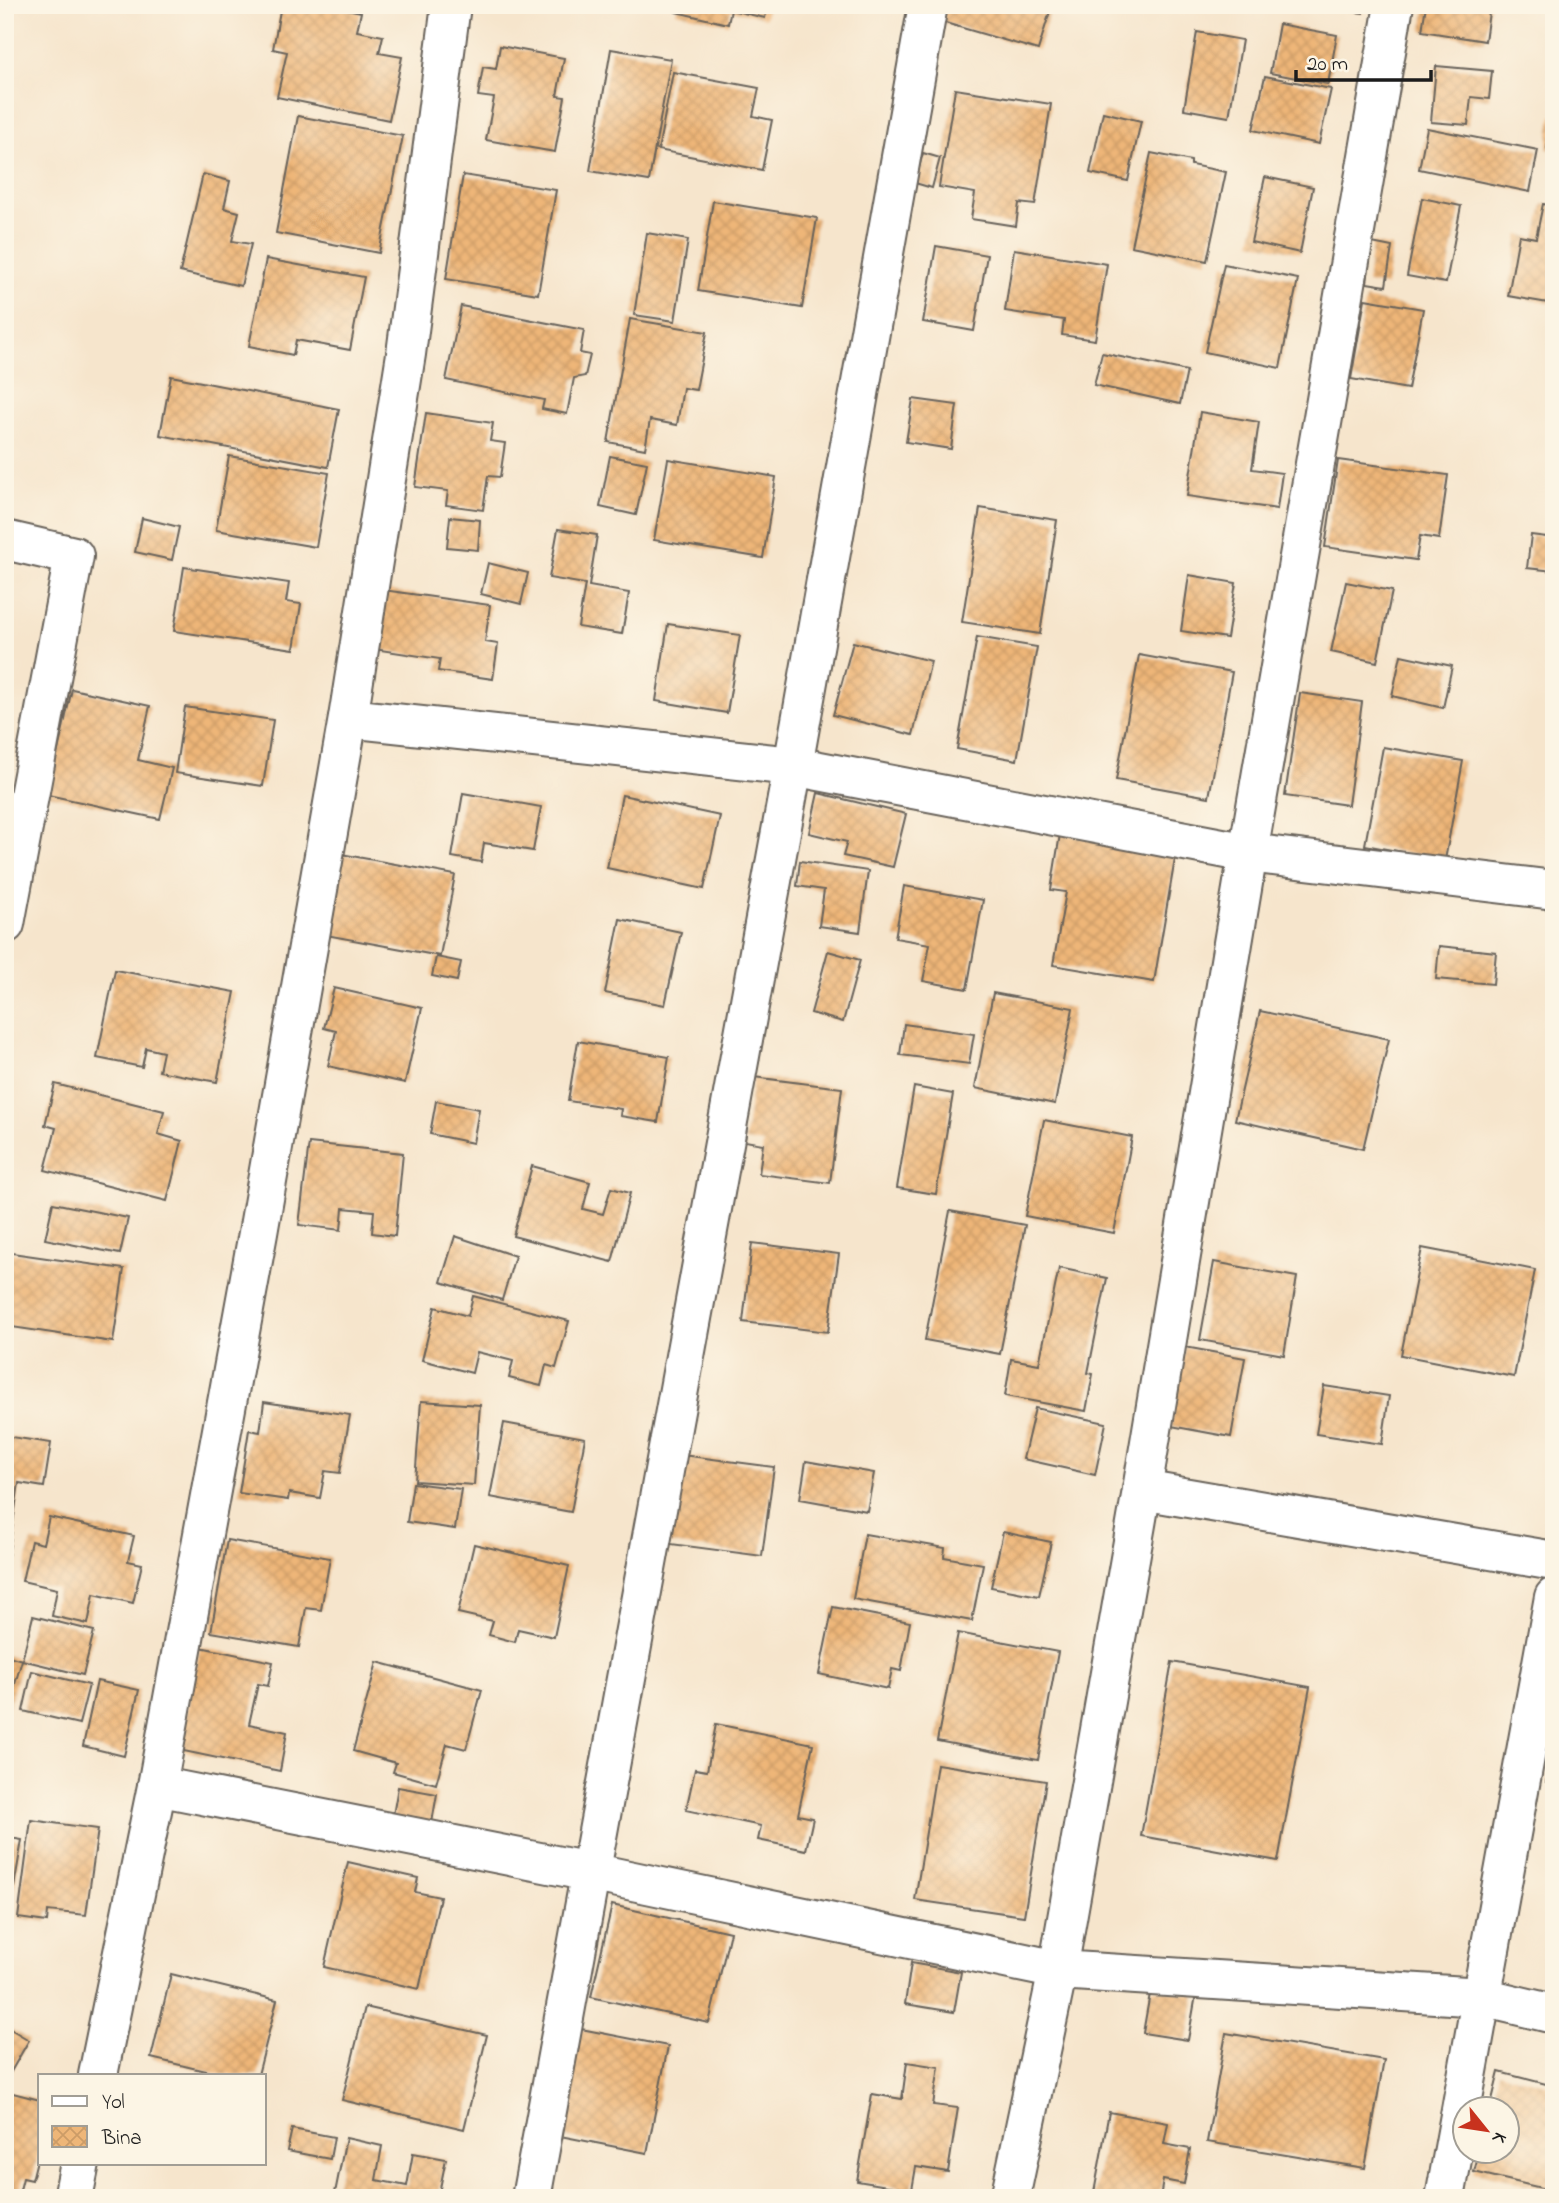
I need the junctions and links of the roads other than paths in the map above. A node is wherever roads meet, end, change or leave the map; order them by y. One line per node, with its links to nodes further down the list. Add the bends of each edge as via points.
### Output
1 (451, 5): 5 (street, via 407,354)
2 (928, 5): 6 (street)
3 (1394, 5): 7 (street)
4 (5, 541): 9 (street, via 74,556)
5 (348, 718): 6 (street); 13 (street)
6 (793, 766): 7 (street); 14 (street)
7 (1248, 853): 8 (street); 10 (street)
8 (1554, 890)
9 (5, 924)
10 (1142, 1490): 11 (street); 15 (street)
11 (1554, 1561)
12 (1554, 1597): 16 (street)
13 (157, 1786): 14 (street); 18 (street)
14 (590, 1872): 15 (street); 21 (street)
15 (1058, 1970): 16 (street); 22 (street)
16 (1482, 1997): 17 (street); 23 (street)
17 (1554, 2014)
18 (98, 2074)
19 (80, 2164): 20 (street)
20 (73, 2198)
21 (531, 2198)
22 (1010, 2198)
23 (1445, 2198)

